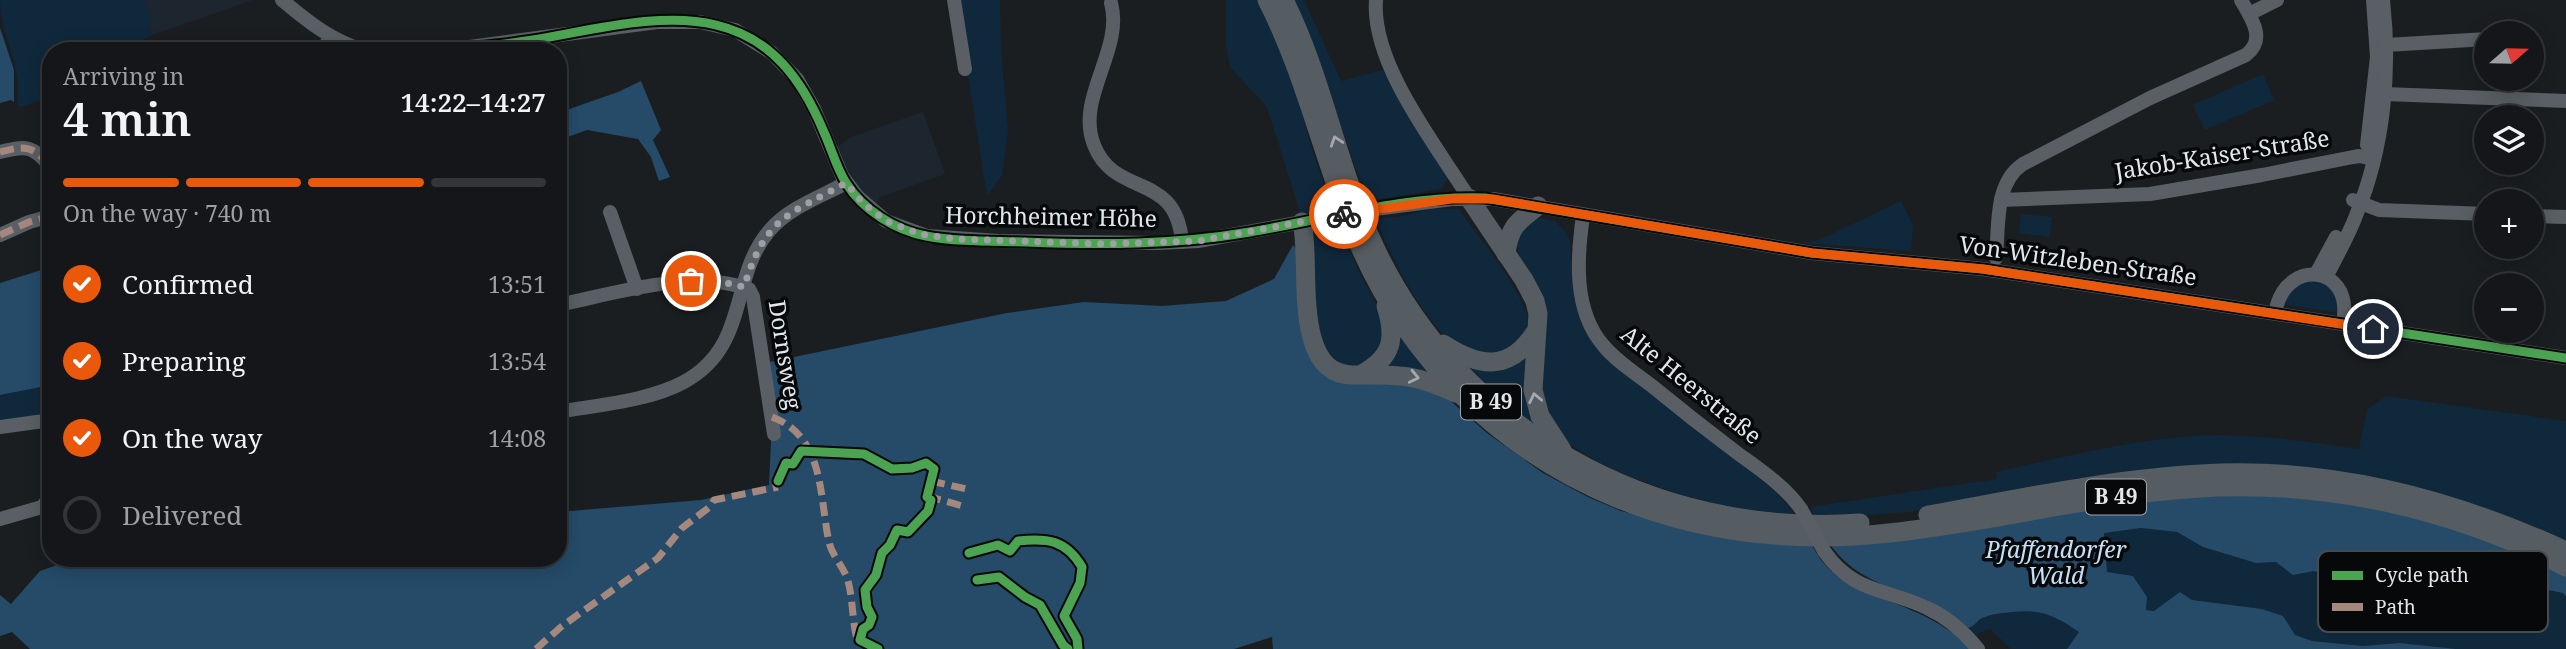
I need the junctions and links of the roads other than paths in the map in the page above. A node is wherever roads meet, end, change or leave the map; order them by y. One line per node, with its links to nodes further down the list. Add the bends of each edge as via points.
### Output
1 (282, 0): 12 (street)
2 (954, 0): 18 (street)
3 (1267, 0): 43 (highway, B 49, via 1294,61 1348,222)
4 (1283, 0): 48 (highway, B 49, one-way to 4, via 1369,236 1306,51)
5 (1376, 0): 25 (street, via 1381,42 1392,72)
6 (2241, 0): 11 (street)
7 (2277, 0): 11 (street)
8 (2373, 0): 19 (street)
9 (2383, 0): 17 (street)
10 (1111, 3): 37 (street, via 1112,29 1090,119 1092,141 1112,171 1171,204)
11 (2249, 14): 26 (street, via 2257,37 2246,55 2150,98 2023,164 2008,177)
12 (331, 37): 14 (street); 15 (street)
13 (2474, 40): 17 (street)
14 (328, 42)
15 (344, 42)
16 (507, 42): 24 (street, Horchheimer Höhe, via 657,22 700,22 735,30 772,52 797,79)
17 (2386, 45): 19 (street)
18 (965, 69)
19 (2380, 94): 20 (street); 23 (street)
20 (2566, 102)
21 (5, 150): 22 (street, via 34,149)
22 (42, 157)
23 (2369, 158): 26 (street, Jakob-Kaiser-Straße, via 2150,194); 27 (street)
24 (846, 183): 37 (street, Horchheimer Höhe, via 874,213 927,236 998,242); 41 (street, via 775,225 756,252)
25 (1469, 198): 28 (street); 35 (street, Horchheimer Höhe, bridge); 38 (highway)
26 (2001, 200): 39 (street)
27 (2357, 202): 30 (street, via 2383,210); 40 (street)
28 (1538, 206): 31 (street); 38 (highway, via 1514,226)
29 (610, 212): 42 (street)
30 (2474, 214)
31 (1583, 216): 49 (street, Von-Witzleben-Straße, via 1812,253 1996,271); 63 (street, Alte Heerstraße, bridge, via 1580,285 1599,340 1776,482 1801,509 1836,566 1857,583 1927,608 1955,625)
32 (2544, 216): 33 (street)
33 (2566, 217)
34 (42, 219): 36 (street)
35 (1303, 222): 37 (street, Horchheimer Höhe); 50 (highway, via 1313,348 1332,370)
36 (0, 235)
37 (1182, 242)
38 (1506, 254): 47 (highway, via 1535,301)
39 (1996, 258)
40 (2321, 275): 45 (street, via 2303,276 2288,285); 46 (street, via 2342,294)
41 (744, 287): 42 (street, via 702,281); 52 (street, via 727,339 686,381 660,392); 55 (street, Dornsweg, via 753,297)
42 (637, 289): 44 (street)
43 (1382, 292): 50 (highway, via 1392,340 1381,360); 51 (highway, B 49)
44 (567, 303)
45 (2277, 305)
46 (2344, 316)
47 (1536, 331): 48 (highway, via 1518,353 1491,363 1461,355); 56 (highway, one-way to 47, via 1545,426 1535,399)
48 (1428, 334): 56 (highway, B 49, via 1486,397)
49 (2566, 358)
50 (1362, 374): 51 (highway, one-way to 51, via 1409,376)
51 (1464, 397): 59 (highway, B 49, via 1523,446 1578,480 1659,514 1722,530 1794,538 1850,537 2167,490 2276,488 2405,507 2481,530)
52 (567, 410)
53 (42, 421): 54 (street)
54 (0, 427)
55 (774, 434)
56 (1566, 457): 60 (highway, B 49, via 1685,507 1798,525 1900,519 2165,477 2242,472 2316,476 2449,504)
57 (42, 507): 58 (street)
58 (0, 519)
59 (2529, 551)
60 (2566, 551)
61 (2548, 559): 62 (highway, B 49)
62 (2566, 567)
63 (1978, 649)

